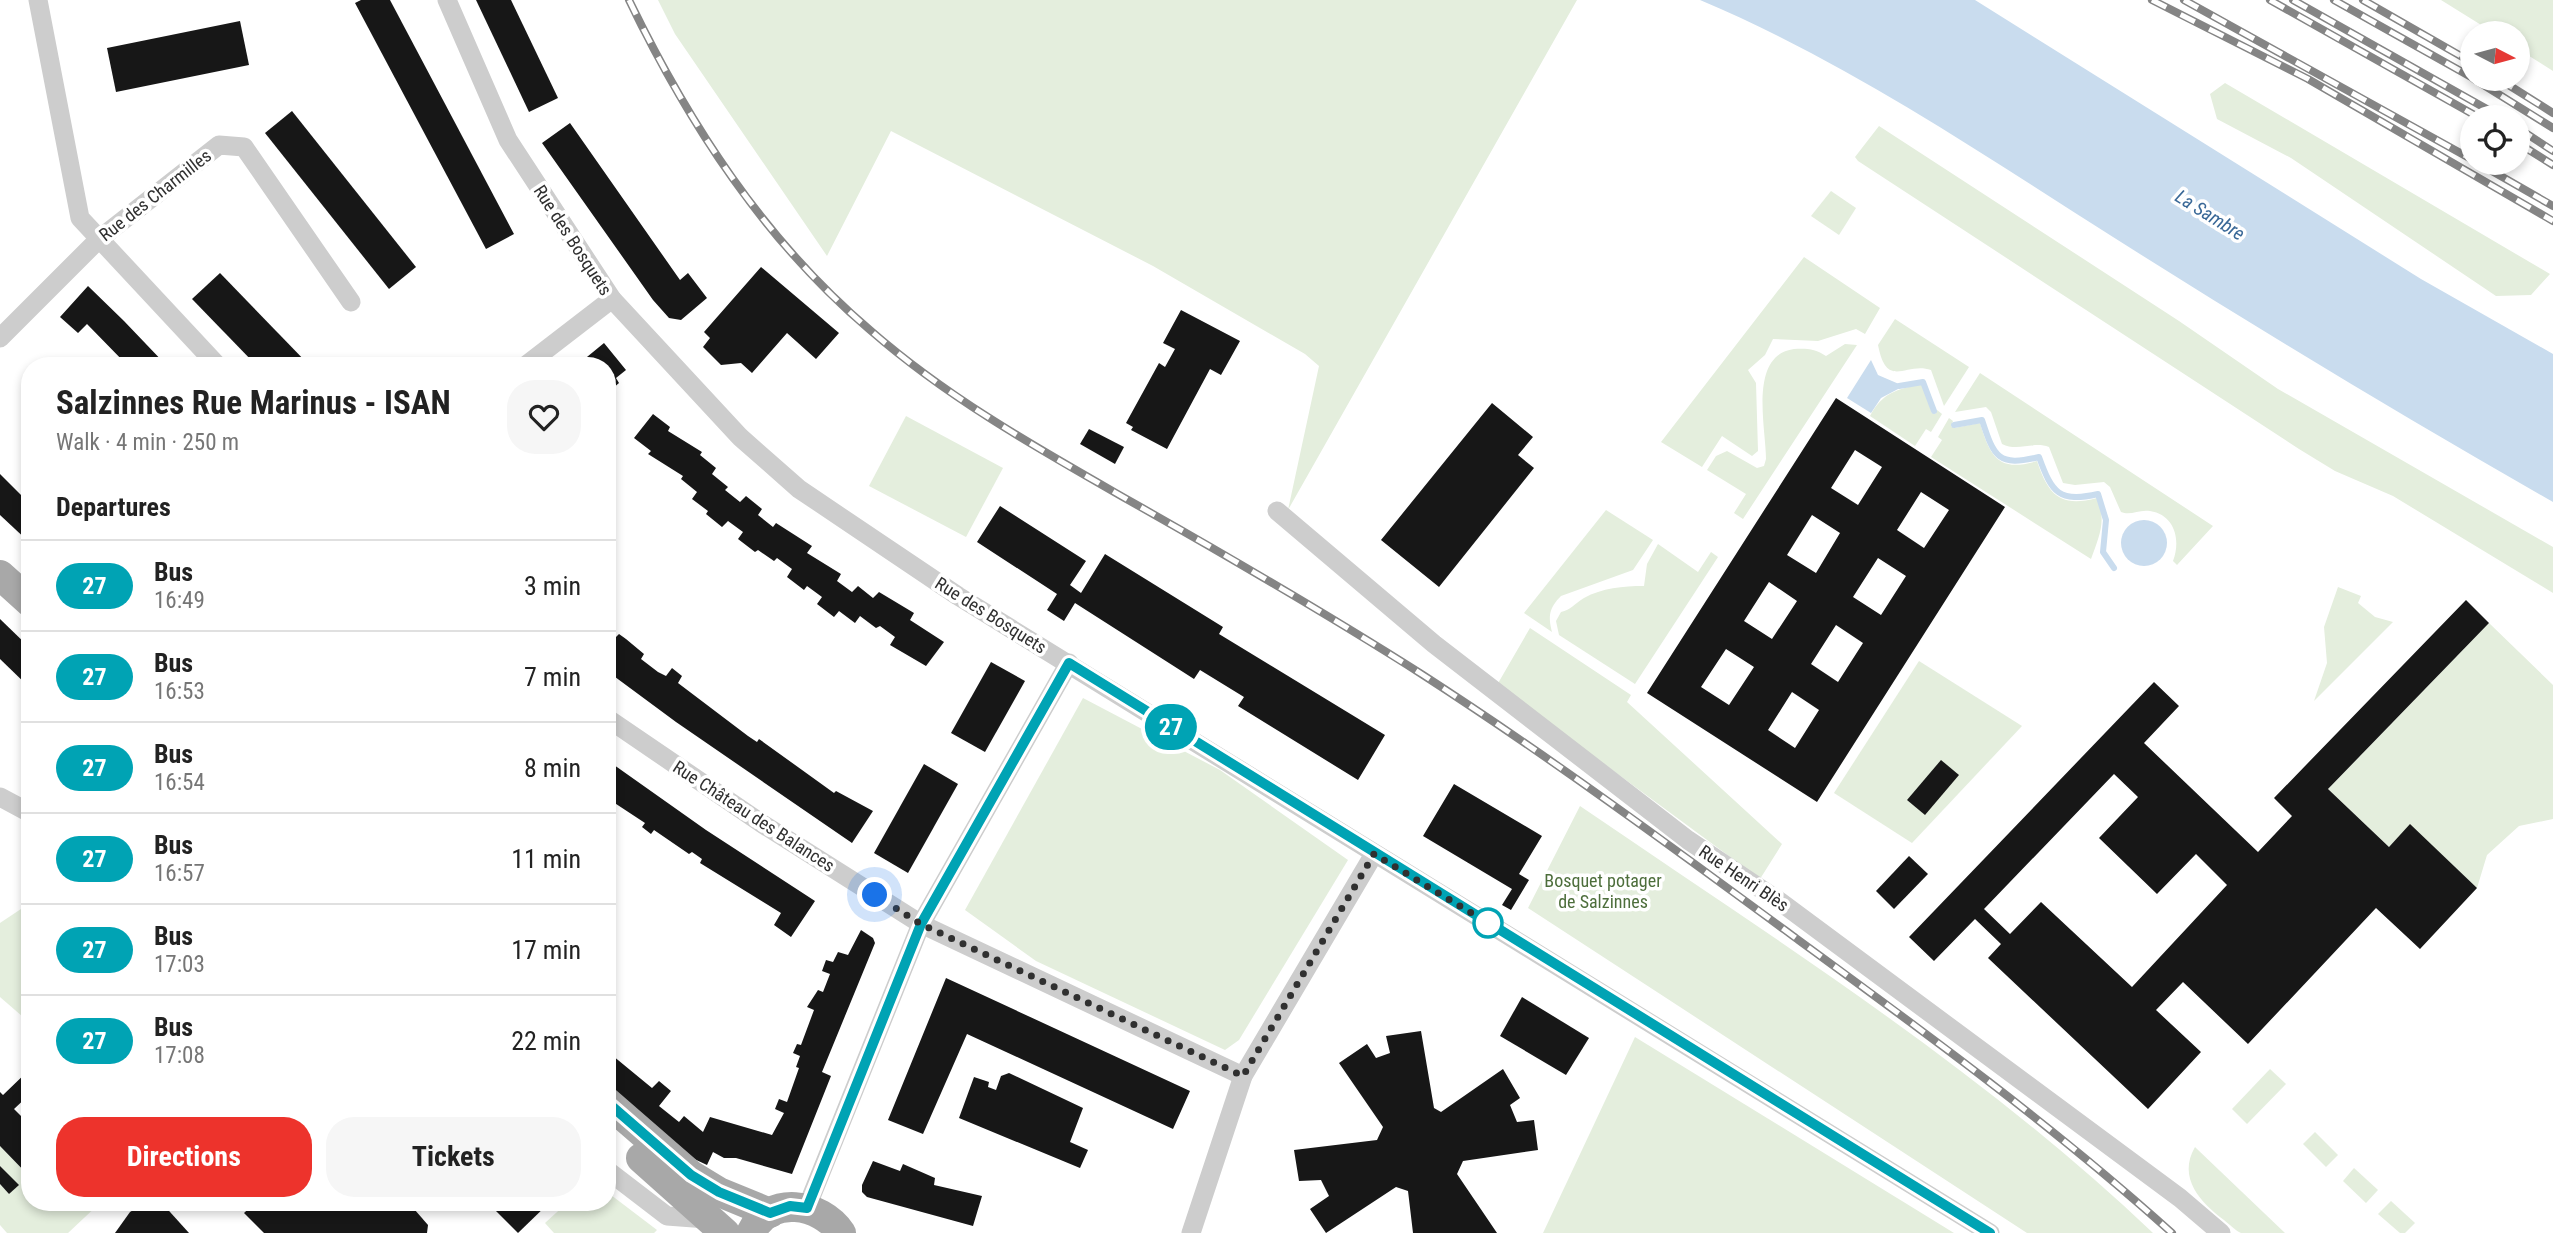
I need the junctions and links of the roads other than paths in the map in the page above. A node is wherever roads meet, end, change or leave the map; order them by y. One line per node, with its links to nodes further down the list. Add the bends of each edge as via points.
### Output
1 (38, 0): 3 (street, via 80,218)
2 (447, 0): 4 (street, Rue des Bosquets, via 508,140)
3 (98, 240): 5 (street, Rue des Charmilles, via 219,145 244,147); 6 (street, Rue des Charmilles); 7 (street)
4 (612, 299): 8 (street); 14 (street, Rue des Bosquets, via 740,437 799,489 958,596)
5 (352, 302)
6 (0, 338)
7 (209, 357)
8 (537, 357)
9 (1277, 511): 30 (street, Rue Henri Blès, via 1434,644 1666,823 1846,950)
10 (0, 562): 12 (main road)
11 (0, 575): 13 (main road)
12 (21, 580)
13 (21, 594)
14 (1069, 663): 18 (street, Rue des Bosquets); 19 (street)
15 (616, 724): 19 (street, Rue Château des Balances)
16 (0, 797): 17 (street)
17 (21, 808)
18 (1374, 854): 20 (street); 29 (street, Rue des Bosquets)
19 (921, 924): 20 (street, Rue Château des Balances); 24 (street)
20 (1243, 1076): 28 (street)
21 (616, 1110): 25 (main road, via 691,1175)
22 (616, 1135): 26 (main road)
23 (616, 1177): 26 (street, via 667,1216)
24 (807, 1208): 25 (main road, via 790,1206); 27 (main road, via 822,1213)
25 (761, 1223)
26 (716, 1226)
27 (841, 1233)
28 (1191, 1233)
29 (1990, 1233)
30 (2221, 1233)

